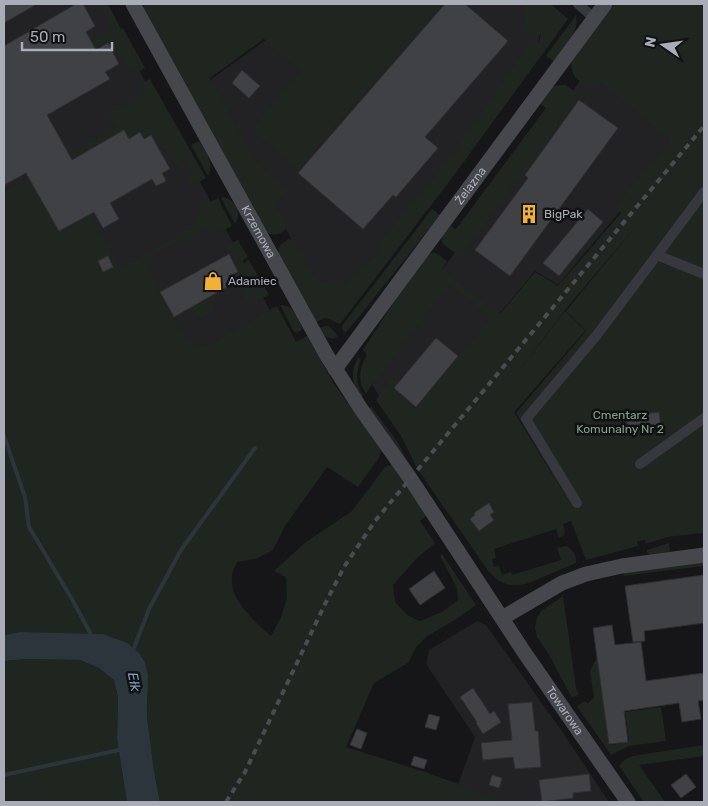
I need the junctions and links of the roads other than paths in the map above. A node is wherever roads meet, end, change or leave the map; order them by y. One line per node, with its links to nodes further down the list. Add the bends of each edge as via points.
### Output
1 (133, 4): 8 (street, Krzemowa)
2 (578, 4): 4 (street)
3 (605, 4): 4 (street, Żelazna)
4 (594, 18): 8 (street, Żelazna)
5 (704, 192): 6 (street)
6 (657, 255): 7 (street); 12 (street, via 596,336 526,419)
7 (704, 274)
8 (335, 369): 11 (street, Krzemowa)
9 (704, 418): 10 (street)
10 (640, 464)
11 (410, 478): 14 (street, Towarowa)
12 (577, 503)
13 (704, 555): 14 (street, via 592,572 549,590)
14 (502, 618): 15 (street, Towarowa)
15 (628, 802)

